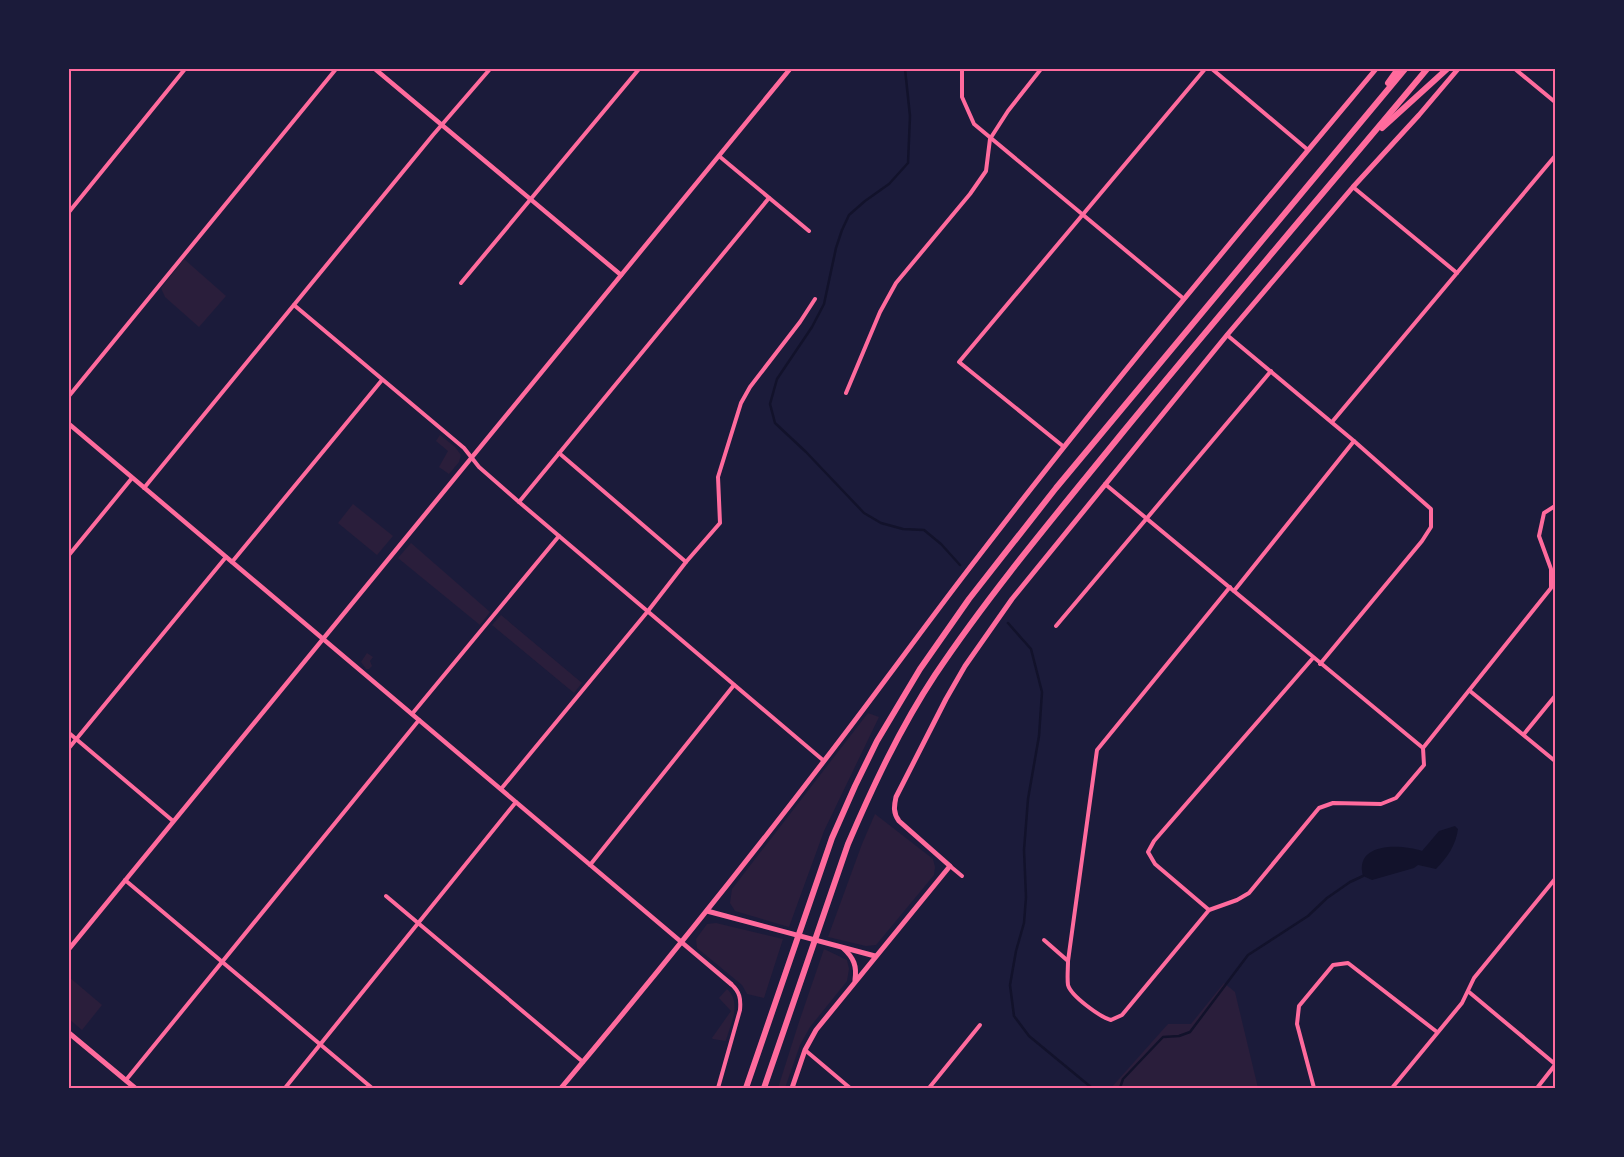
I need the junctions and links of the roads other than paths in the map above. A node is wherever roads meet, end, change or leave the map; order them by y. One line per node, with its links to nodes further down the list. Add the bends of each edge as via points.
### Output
1 (185, 69): 29 (street)
2 (336, 69): 42 (street)
3 (374, 69): 20 (street)
4 (490, 69): 20 (street)
5 (639, 69): 28 (street)
6 (790, 69): 24 (street)
7 (962, 69): 21 (street, via 962,97 974,124)
8 (1041, 69): 21 (street)
9 (1206, 69): 30 (street)
10 (1212, 69): 23 (street)
11 (1376, 69): 23 (main road)
12 (1398, 69): 19 (highway)
13 (1405, 69): 19 (highway)
14 (1427, 69): 22 (highway)
15 (1448, 69): 22 (highway)
16 (1458, 69): 26 (main road)
17 (1515, 69): 18 (street)
18 (1555, 102)
19 (1371, 110): 114 (highway, via 1062,480 944,633 898,705 855,786 832,838)
20 (442, 126): 28 (street); 37 (street)
21 (990, 139): 30 (street); 41 (street, via 986,171 896,283 880,312)
22 (1366, 142): 115 (highway, via 1074,493 934,677 877,779 848,844)
23 (1308, 150): 36 (main road)
24 (719, 156): 27 (street); 33 (street)
25 (1555, 156): 32 (street)
26 (1353, 187): 32 (street); 38 (main road)
27 (769, 198): 31 (street); 47 (street)
28 (530, 200): 33 (street); 34 (street)
29 (69, 212)
30 (1082, 214): 36 (street); 46 (street, via 959,362)
31 (809, 231)
32 (1457, 273): 43 (street)
33 (621, 275): 48 (street)
34 (461, 283)
35 (815, 299): 59 (street, via 741,403 718,477 720,523)
36 (1184, 299): 46 (main road)
37 (294, 305): 40 (street); 51 (street)
38 (1227, 335): 39 (street); 50 (main road)
39 (1271, 371): 43 (street); 54 (street)
40 (382, 380): 48 (street, via 464,448); 58 (street)
41 (846, 393)
42 (69, 396)
43 (1332, 422): 45 (street)
44 (69, 424): 49 (street)
45 (1354, 441): 61 (street); 66 (street, via 1431,509 1431,527)
46 (1064, 447): 77 (main road)
47 (559, 454): 52 (street); 59 (street)
48 (471, 458): 52 (street); 64 (street)
49 (132, 478): 51 (street); 56 (street)
50 (1105, 484): 54 (street); 83 (main road, via 1012,598 965,666 896,797 894,814)
51 (144, 488): 57 (street)
52 (519, 502): 55 (street)
53 (1555, 506): 60 (street, via 1544,513 1539,536 1551,569)
54 (1146, 518): 61 (street); 63 (street)
55 (559, 536): 62 (street); 70 (street)
56 (69, 555)
57 (226, 557): 58 (street); 74 (street)
58 (232, 562): 64 (street)
59 (686, 562): 62 (street)
60 (1553, 588): 68 (street)
61 (1232, 589): 65 (street); 96 (street, via 1097,750)
62 (648, 611): 67 (street); 79 (street)
63 (1056, 626)
64 (323, 638): 70 (street); 81 (street)
65 (1313, 658): 66 (street); 88 (street, via 1154,841 1148,852 1155,864)
66 (1320, 664): 76 (street)
67 (734, 685): 77 (street); 82 (street)
68 (1470, 691): 73 (street); 76 (street)
69 (1555, 696): 73 (street)
70 (412, 714): 71 (street)
71 (419, 720): 79 (street); 97 (street)
72 (69, 733): 74 (street)
73 (1524, 734): 78 (street)
74 (76, 739): 75 (street); 81 (street)
75 (69, 748)
76 (1423, 748): 88 (street, via 1424,765 1396,798 1381,804 1332,803 1319,808 1248,893)
77 (824, 761): 89 (main road)
78 (1555, 761)
79 (501, 789): 80 (street)
80 (516, 802): 82 (street); 90 (street)
81 (173, 821): 86 (street)
82 (590, 865): 92 (street)
83 (950, 866): 84 (street); 95 (main road)
84 (962, 876)
85 (1555, 879): 100 (street, via 1474,978)
86 (125, 880): 94 (street); 97 (street)
87 (386, 896): 90 (street)
88 (1209, 910): 96 (street, via 1122,1016 1111,1020 1101,1017 1071,991)
89 (707, 911): 92 (main road); 93 (main road)
90 (419, 923): 104 (street); 106 (street)
91 (1044, 940): 96 (street)
92 (682, 943): 99 (street); 106 (main road)
93 (843, 948): 95 (main road); 98 (main road, via 855,963)
94 (69, 949)
95 (875, 956): 98 (main road)
96 (1068, 961)
97 (222, 962): 104 (street); 108 (street)
98 (854, 982): 105 (main road, via 816,1030)
99 (732, 984): 113 (street, via 741,997 740,1010)
100 (1469, 992): 102 (street); 107 (street)
101 (980, 1025): 118 (street)
102 (1437, 1032): 119 (street, via 1348,963 1332,965 1299,1006 1297,1024); 120 (street)
103 (69, 1033): 108 (main road)
104 (320, 1045): 110 (street); 111 (street)
105 (805, 1050): 116 (main road); 117 (street)
106 (582, 1062): 112 (main road)
107 (1555, 1064): 121 (street)
108 (126, 1080): 109 (main road)
109 (135, 1088)
110 (285, 1088)
111 (372, 1088)
112 (560, 1088)
113 (718, 1088)
114 (746, 1088)
115 (764, 1088)
116 (792, 1088)
117 (850, 1088)
118 (929, 1088)
119 (1314, 1088)
120 (1392, 1088)
121 (1537, 1088)

